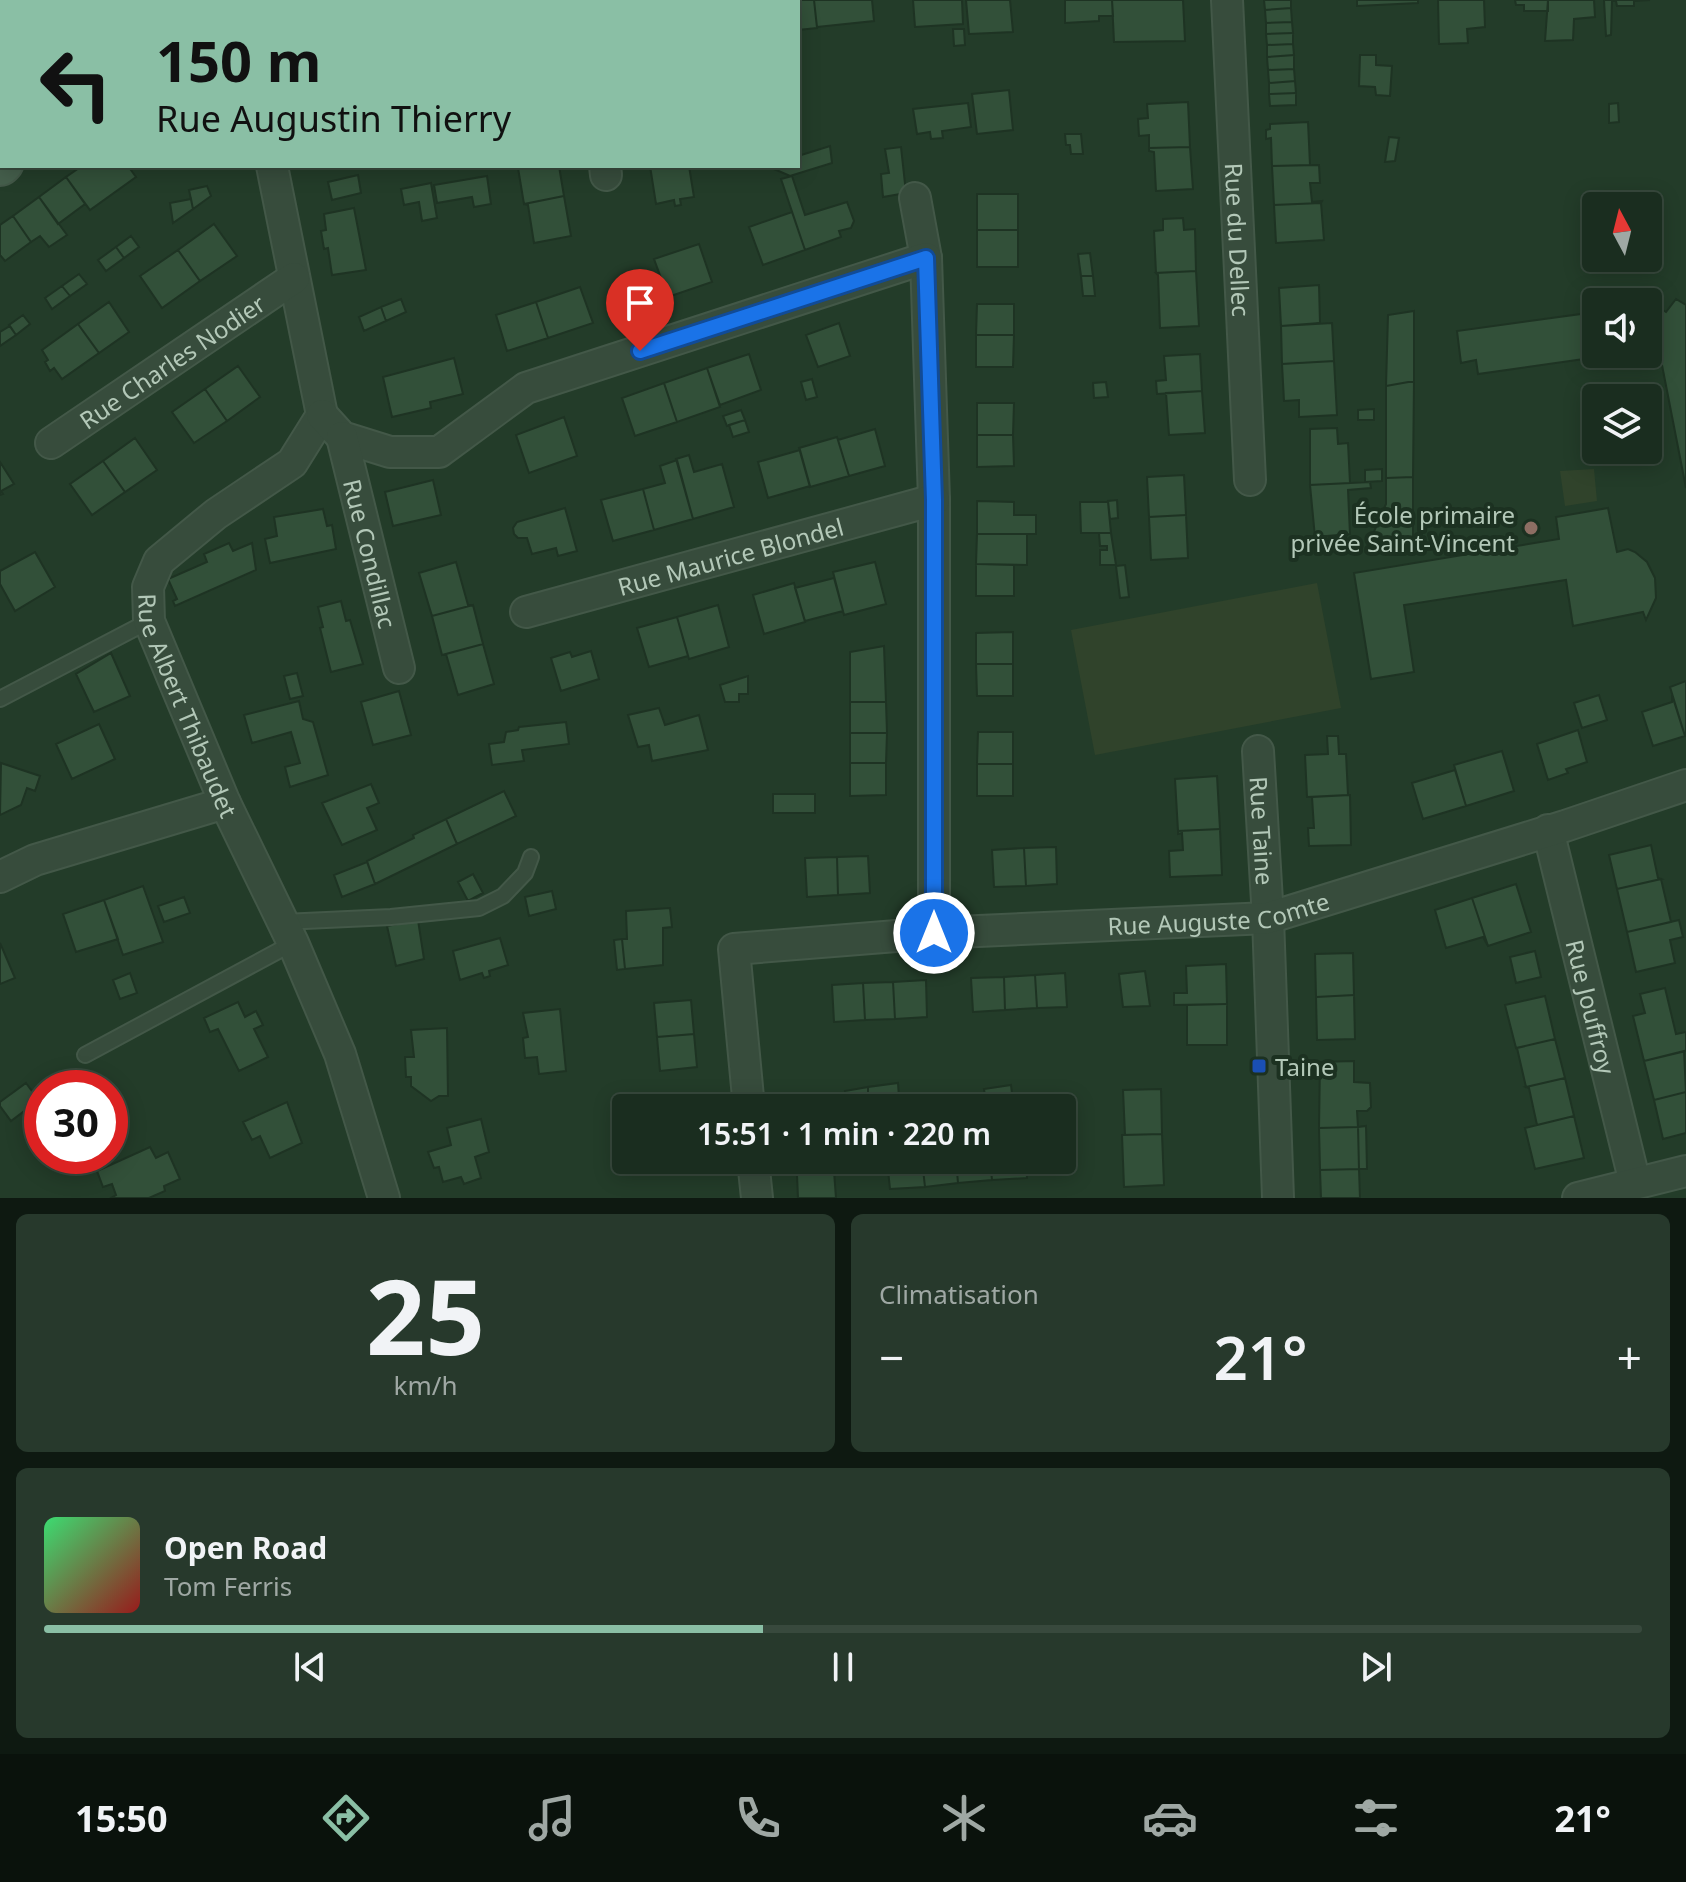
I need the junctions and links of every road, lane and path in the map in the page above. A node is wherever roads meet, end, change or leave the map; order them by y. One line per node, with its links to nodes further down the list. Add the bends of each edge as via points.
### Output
1 (1227, 0): 9 (street, Rue du Dellec)
2 (272, 168): 5 (street)
3 (915, 198): 4 (street)
4 (926, 258): 7 (street, via 526,388 439,452 390,452); 10 (street)
5 (294, 278): 6 (street); 8 (street, Rue Charles Nodier)
6 (322, 415): 7 (street); 12 (street, Rue Albert Thibaudet, via 292,463 216,514 159,561 148,587)
7 (342, 437): 13 (street, Rue Condillac)
8 (51, 443)
9 (1250, 480)
10 (934, 500): 11 (street, Rue Maurice Blondel); 23 (street)
11 (526, 612)
12 (149, 621): 14 (lane); 17 (street, Rue Albert Thibaudet)
13 (399, 668)
14 (0, 699)
15 (1258, 751): 21 (street, Rue Taine)
16 (1686, 785): 18 (street, Rue Auguste Comte)
17 (225, 803): 20 (street, via 35,860); 22 (street, Rue Albert Thibaudet)
18 (1548, 830): 21 (street, Rue Auguste Comte); 28 (street, Rue Jouffroy)
19 (531, 857): 22 (lane, via 525,873 503,896 479,908)
20 (0, 877)
21 (1268, 918): 23 (street, Rue Auguste Comte); 31 (street, Rue Taine)
22 (288, 933): 24 (lane); 29 (street, Rue Albert Thibaudet, via 340,1054)
23 (934, 933): 25 (street, Rue Auguste Comte, via 734,949)
24 (85, 1055)
25 (748, 1094)
26 (1686, 1171): 28 (street)
27 (754, 1174): 30 (street)
28 (1635, 1183): 32 (street)
29 (384, 1198)
30 (757, 1198)
31 (1278, 1198)
32 (1578, 1198)

